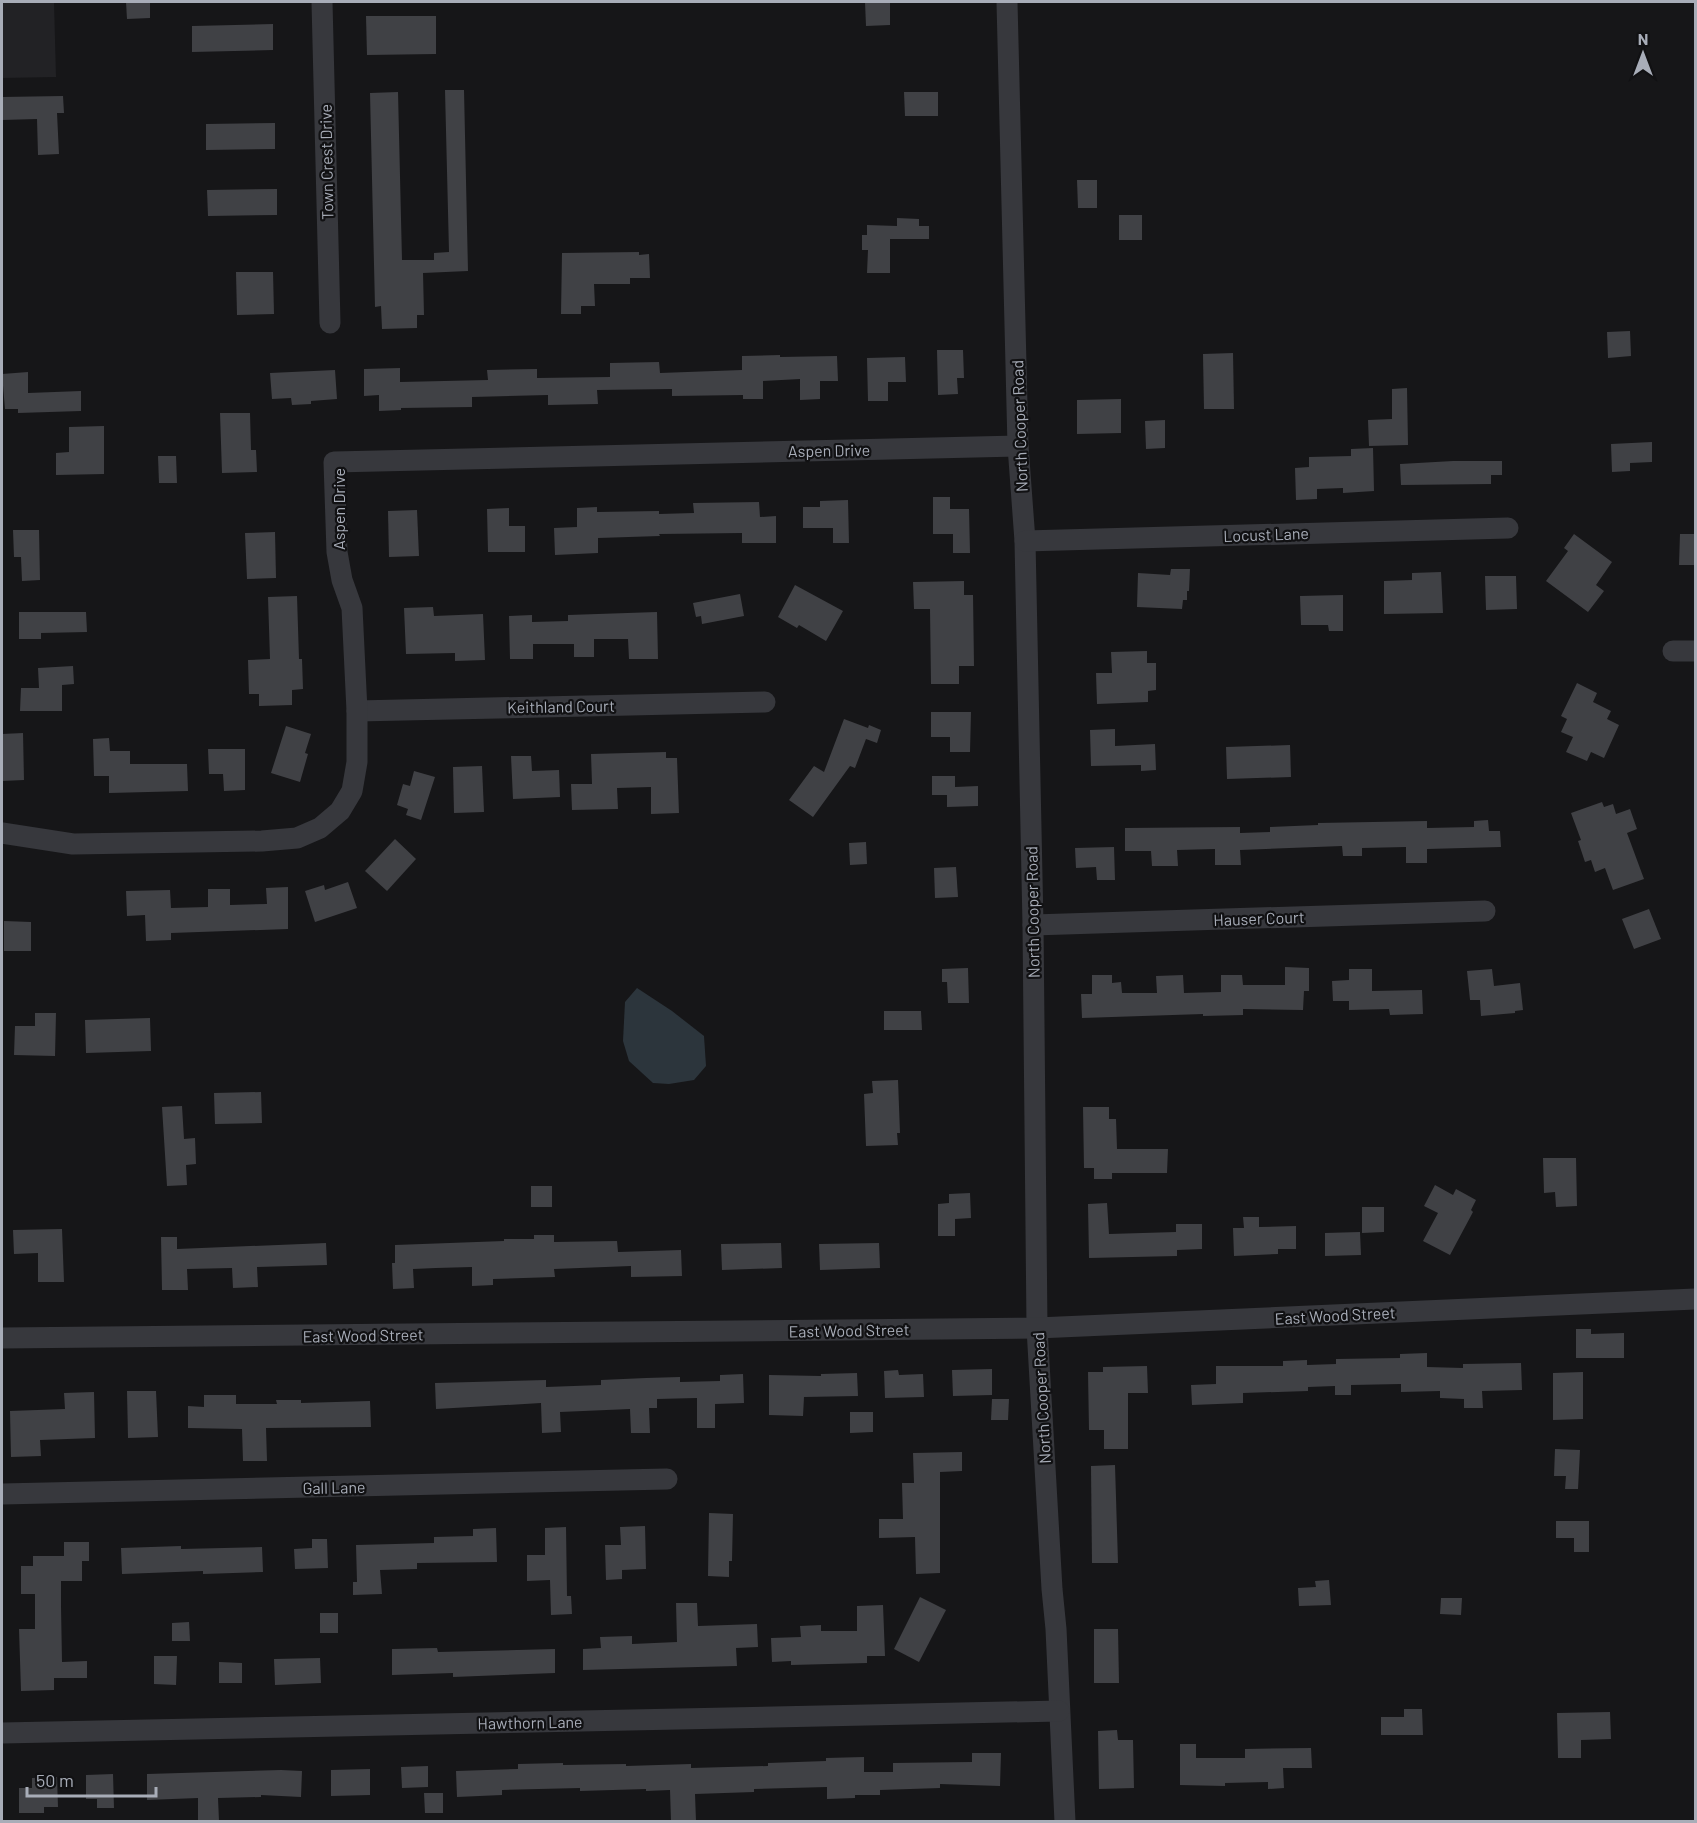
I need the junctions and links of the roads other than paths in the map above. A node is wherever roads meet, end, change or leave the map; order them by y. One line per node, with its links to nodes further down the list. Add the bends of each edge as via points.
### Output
1 (322, 2): 3 (street, Town Crest Drive)
2 (1006, 2): 4 (street, North Cooper Road)
3 (330, 323)
4 (1018, 446): 6 (street, North Cooper Road); 10 (street, Aspen Drive, via 334,462 337,552 352,608)
5 (1508, 528): 6 (street, Locust Lane)
6 (1024, 541): 13 (street, North Cooper Road)
7 (1673, 651): 8 (street)
8 (1695, 651)
9 (765, 702): 10 (street, Keithland Court)
10 (357, 711): 11 (street, Aspen Drive, via 357,762 352,791 340,812 320,828 297,837 73,844)
11 (2, 833)
12 (1485, 911): 13 (street, Hauser Court)
13 (1033, 925): 15 (street, North Cooper Road)
14 (1695, 1299): 15 (street, East Wood Street)
15 (1037, 1328): 16 (street, East Wood Street); 19 (street, North Cooper Road)
16 (2, 1338)
17 (667, 1479): 18 (street, Gall Lane)
18 (2, 1494)
19 (1059, 1711): 20 (street, Hawthorn Lane); 21 (street, North Cooper Road)
20 (2, 1733)
21 (1065, 1821)

